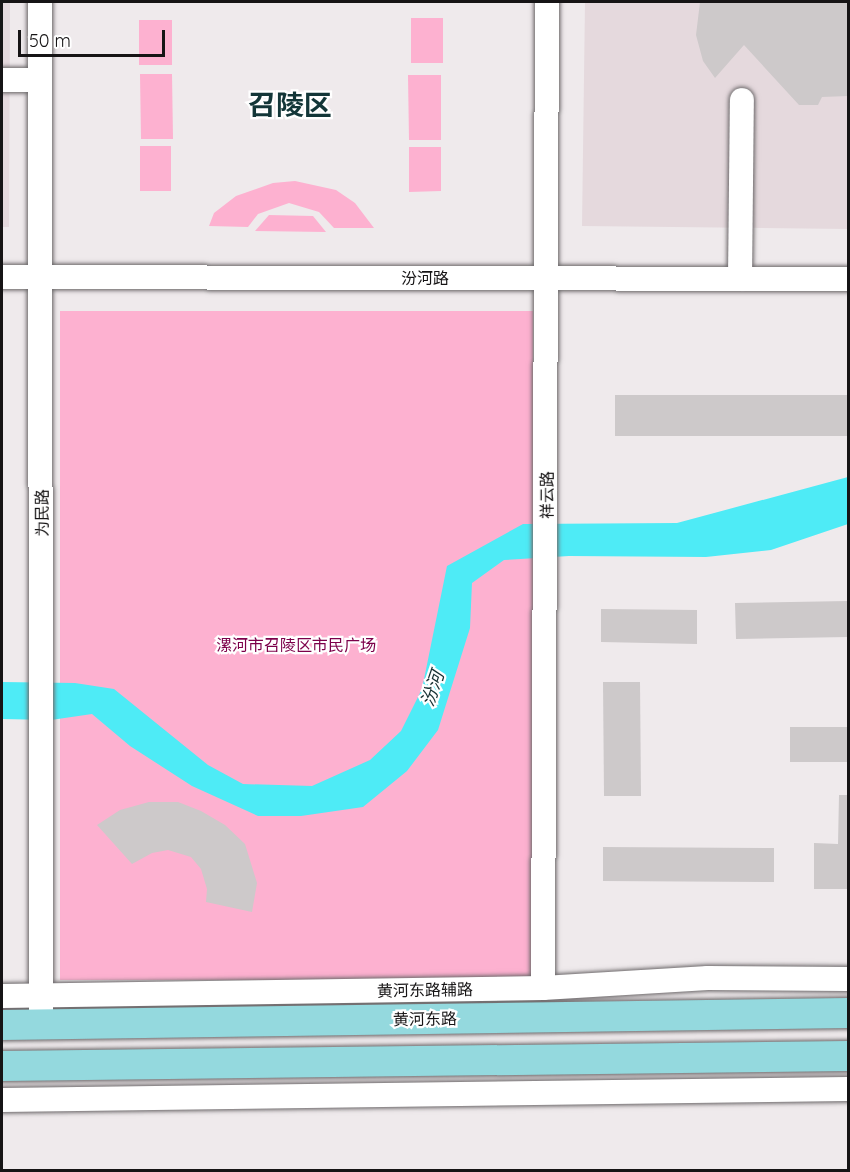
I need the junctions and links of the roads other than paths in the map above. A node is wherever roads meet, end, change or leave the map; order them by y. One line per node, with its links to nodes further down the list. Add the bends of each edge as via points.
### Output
1 (40, 2): 4 (street, 为民路)
2 (547, 2): 8 (street, 祥云路)
3 (2, 80): 4 (street)
4 (40, 80): 7 (street, 为民路)
5 (742, 100): 9 (street)
6 (2, 277): 7 (street, 汾河路)
7 (40, 277): 8 (street, 汾河路); 14 (street, 为民路)
8 (548, 278): 9 (street, 汾河路); 12 (street, 祥云路)
9 (740, 279): 10 (street, 汾河路)
10 (849, 279)
11 (849, 978): 12 (street, 黄河东路辅路, via 708,978)
12 (543, 988): 14 (street, 黄河东路辅路)
13 (2, 996): 14 (street, 黄河东路辅路)
14 (41, 1010): 15 (main road, 黄河东路); 16 (main road, 黄河东路)
15 (849, 1013)
16 (2, 1025)
17 (849, 1056): 18 (main road)
18 (2, 1066)
19 (849, 1089): 20 (street)
20 (2, 1100)

